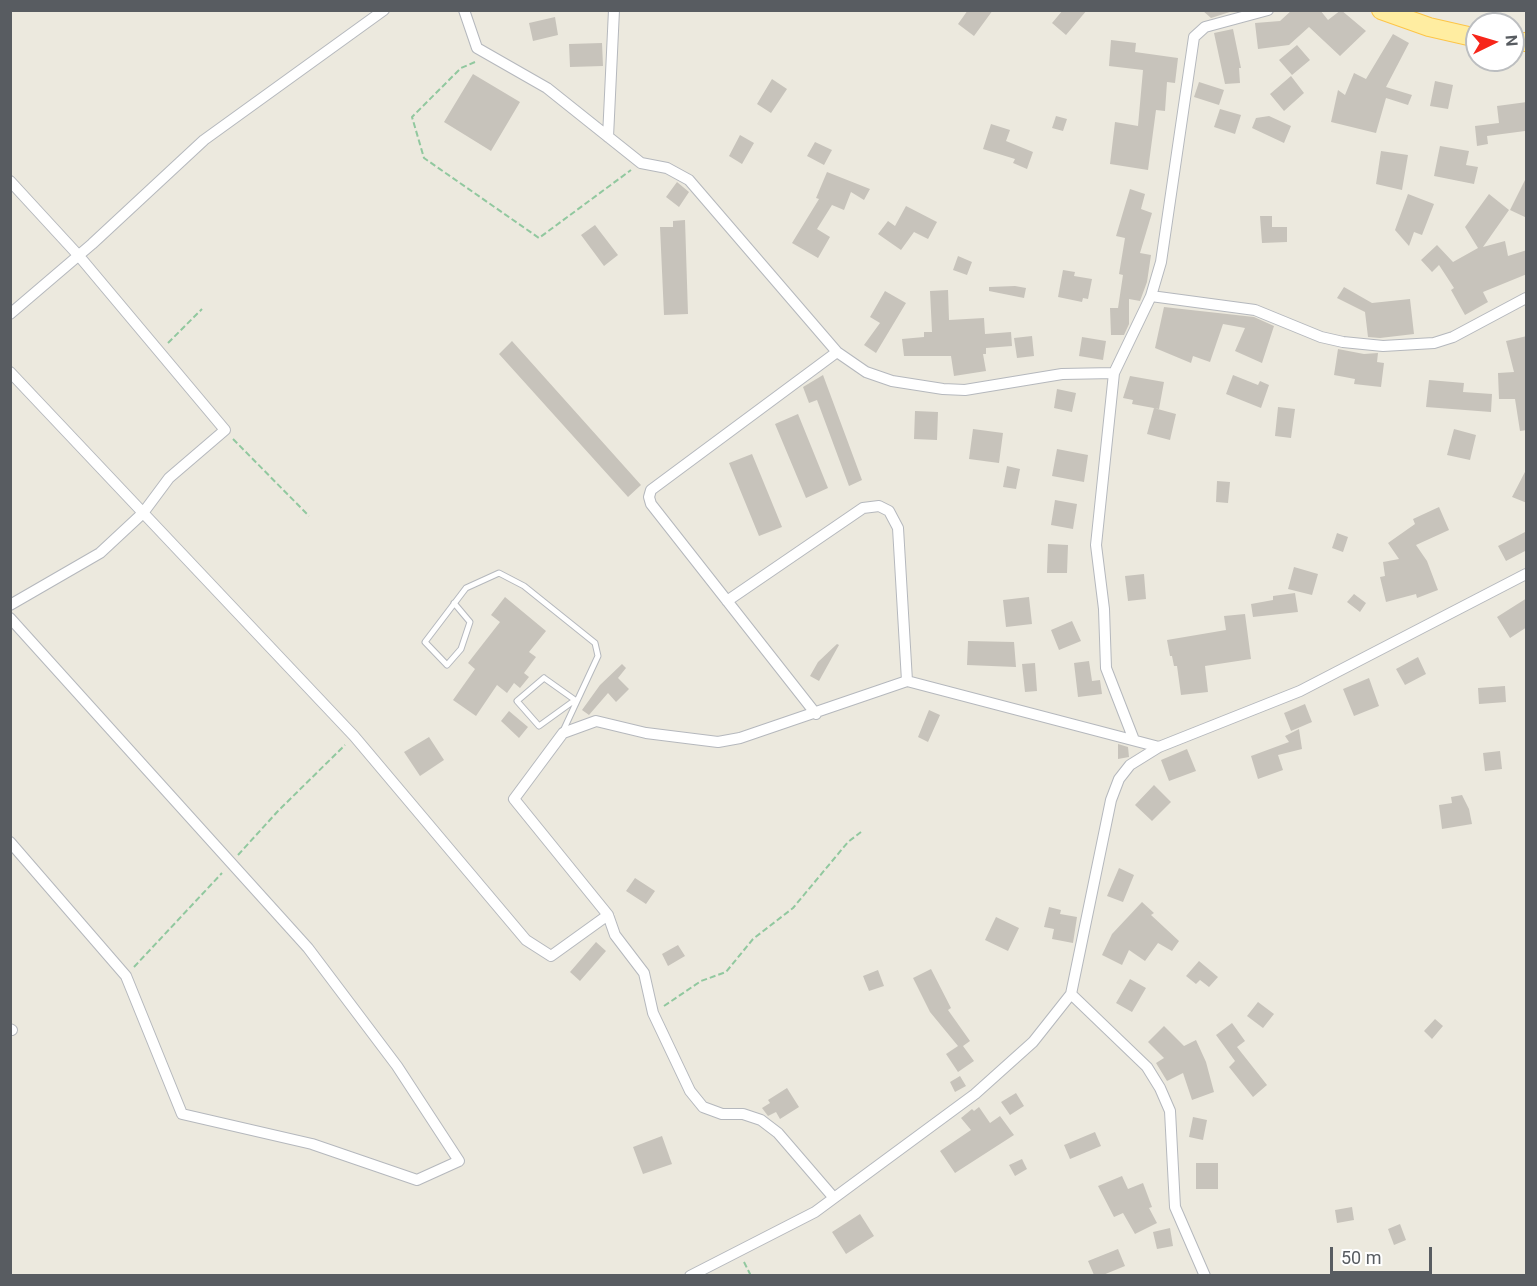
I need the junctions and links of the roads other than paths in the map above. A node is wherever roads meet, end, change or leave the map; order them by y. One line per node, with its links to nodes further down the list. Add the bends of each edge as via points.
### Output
1 (384, 10): 9 (street, via 204,140)
2 (464, 10): 7 (street, via 477,48 548,88)
3 (614, 10): 7 (street)
4 (1268, 10): 10 (street, via 1204,27 1194,37 1166,241)
5 (1381, 10): 6 (main road)
6 (1465, 35)
7 (608, 137): 13 (street, via 641,163 667,168 689,180)
8 (10, 181): 9 (street)
9 (79, 256): 12 (street); 16 (street, via 225,430 169,478)
10 (1151, 296): 11 (street, via 1255,310 1321,337 1383,346 1434,343); 15 (street)
11 (1527, 298)
12 (10, 314)
13 (837, 352): 15 (street, via 866,372 943,390 986,388 1062,374); 18 (street, via 651,490 651,504)
14 (10, 372): 16 (street)
15 (1114, 373): 26 (street, via 1096,544 1107,668)
16 (142, 513): 20 (street, via 100,553); 29 (street, via 354,736 526,940 550,956)
17 (1527, 574): 27 (street, via 1300,691)
18 (727, 601): 22 (street, via 863,508 879,506 889,511 898,528); 24 (street)
19 (454, 603): 19 (lane, via 425,642 447,665 461,649 470,622); 23 (lane, via 465,588 499,573 524,586 595,643 598,656)
20 (10, 605)
21 (10, 618): 28 (street, via 308,948 397,1066 459,1161 417,1180 312,1144 182,1114 126,976)
22 (907, 681): 24 (street); 26 (street)
23 (575, 700): 23 (lane, via 544,678 517,701 540,726); 25 (lane)
24 (816, 714): 25 (street, via 718,742 646,734 596,720)
25 (563, 733): 29 (street, via 514,799)
26 (1134, 740): 27 (street)
27 (1159, 747): 30 (street, via 1130,765 1119,779)
28 (10, 842)
29 (608, 915): 31 (street, via 615,935 644,973 653,1013 690,1091 703,1107 761,1120 778,1133)
30 (1071, 994): 31 (street, via 1033,1042 975,1094); 33 (street, via 1147,1067 1160,1088 1170,1111 1174,1207)
31 (834, 1198): 32 (street, via 815,1212)
32 (690, 1275)
33 (1205, 1275)

